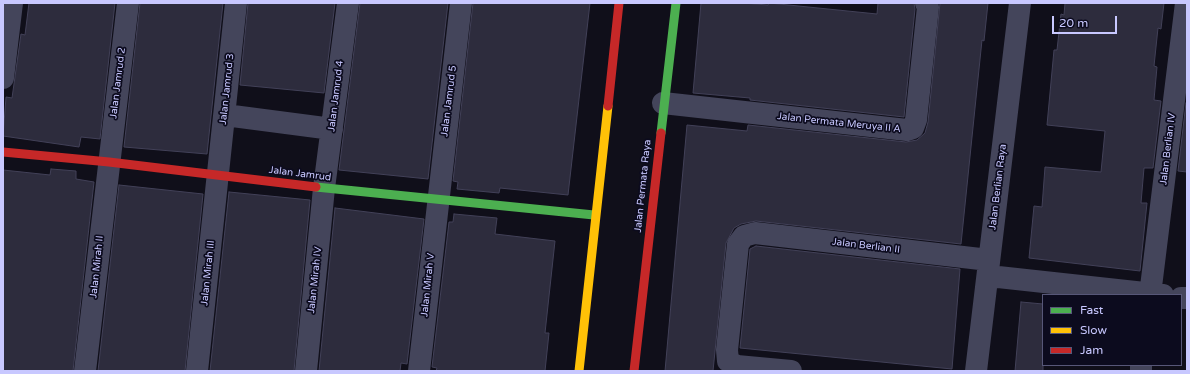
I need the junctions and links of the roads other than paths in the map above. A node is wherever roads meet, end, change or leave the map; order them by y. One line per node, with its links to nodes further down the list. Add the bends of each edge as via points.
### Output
1 (12, 3): 11 (street)
2 (128, 3): 16 (street, Jalan Jamrud 2)
3 (236, 3): 13 (street, Jalan Jamrud 3)
4 (348, 3): 14 (street, Jalan Jamrud 4)
5 (461, 3): 19 (street, Jalan Jamrud 5)
6 (619, 3): 20 (street)
7 (676, 3): 12 (street, Jalan Permata Raya)
8 (926, 3): 12 (street, Jalan Permata Meruya II A, via 928,7 913,128 907,130)
9 (1020, 3): 21 (street, Jalan Berlian Raya)
10 (1186, 3): 22 (street, Jalan Berlian IV)
11 (3, 78)
12 (663, 104): 28 (street, Jalan Permata Raya)
13 (225, 115): 14 (street); 17 (street, Jalan Jamrud 3)
14 (332, 129): 18 (street, Jalan Jamrud 4)
15 (3, 152): 16 (street, Jalan Jamrud)
16 (109, 162): 17 (street, Jalan Jamrud); 23 (street, Jalan Mirah II)
17 (219, 175): 18 (street, Jalan Jamrud); 24 (street, Jalan Mirah III)
18 (324, 188): 19 (street, Jalan Jamrud); 25 (street, Jalan Mirah IV)
19 (438, 199): 20 (street, Jalan Jamrud); 26 (street, Jalan Mirah V)
20 (594, 215): 27 (street)
21 (989, 268): 22 (street, Jalan Berlian II); 29 (street, Jalan Berlian II, via 755,233 744,236 738,244 728,361 737,366); 30 (street, Jalan Berlian Raya)
22 (1154, 294)
23 (85, 371)
24 (197, 371)
25 (306, 371)
26 (419, 371)
27 (579, 371)
28 (634, 371)
29 (790, 371)
30 (976, 371)

